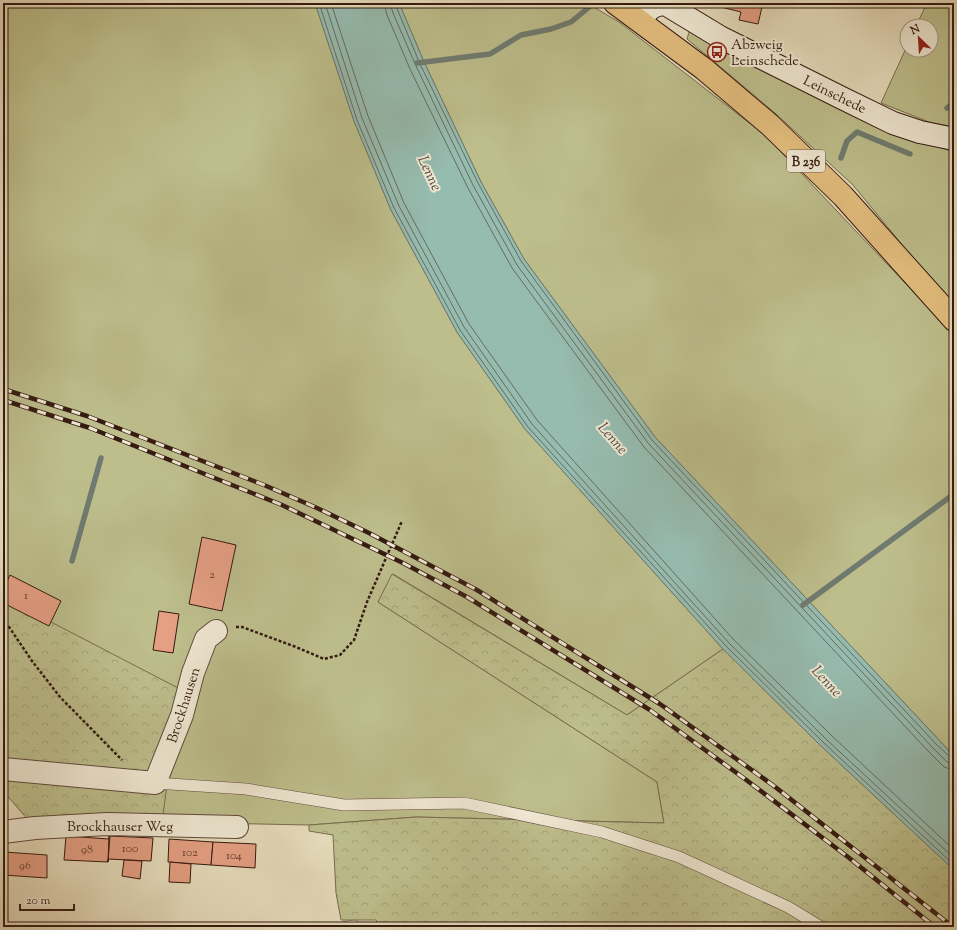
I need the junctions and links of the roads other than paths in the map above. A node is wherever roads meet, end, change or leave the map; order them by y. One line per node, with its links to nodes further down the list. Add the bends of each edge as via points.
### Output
1 (614, 3): 2 (main road, B 236)
2 (640, 21): 3 (street, Leinschede, via 653,6 667,5 738,46 879,116 920,132); 4 (main road, B 236, via 704,69 770,125 843,196)
3 (954, 139)
4 (954, 320)
5 (216, 631): 7 (street, Brockhausen, via 206,639 193,673 182,715)
6 (3, 769): 7 (street)
7 (149, 782): 10 (lane, via 246,789 344,805 464,803 602,832 679,857 788,907)
8 (237, 827): 9 (street, Brockhauser Weg, via 107,824)
9 (3, 832)
10 (821, 927)

